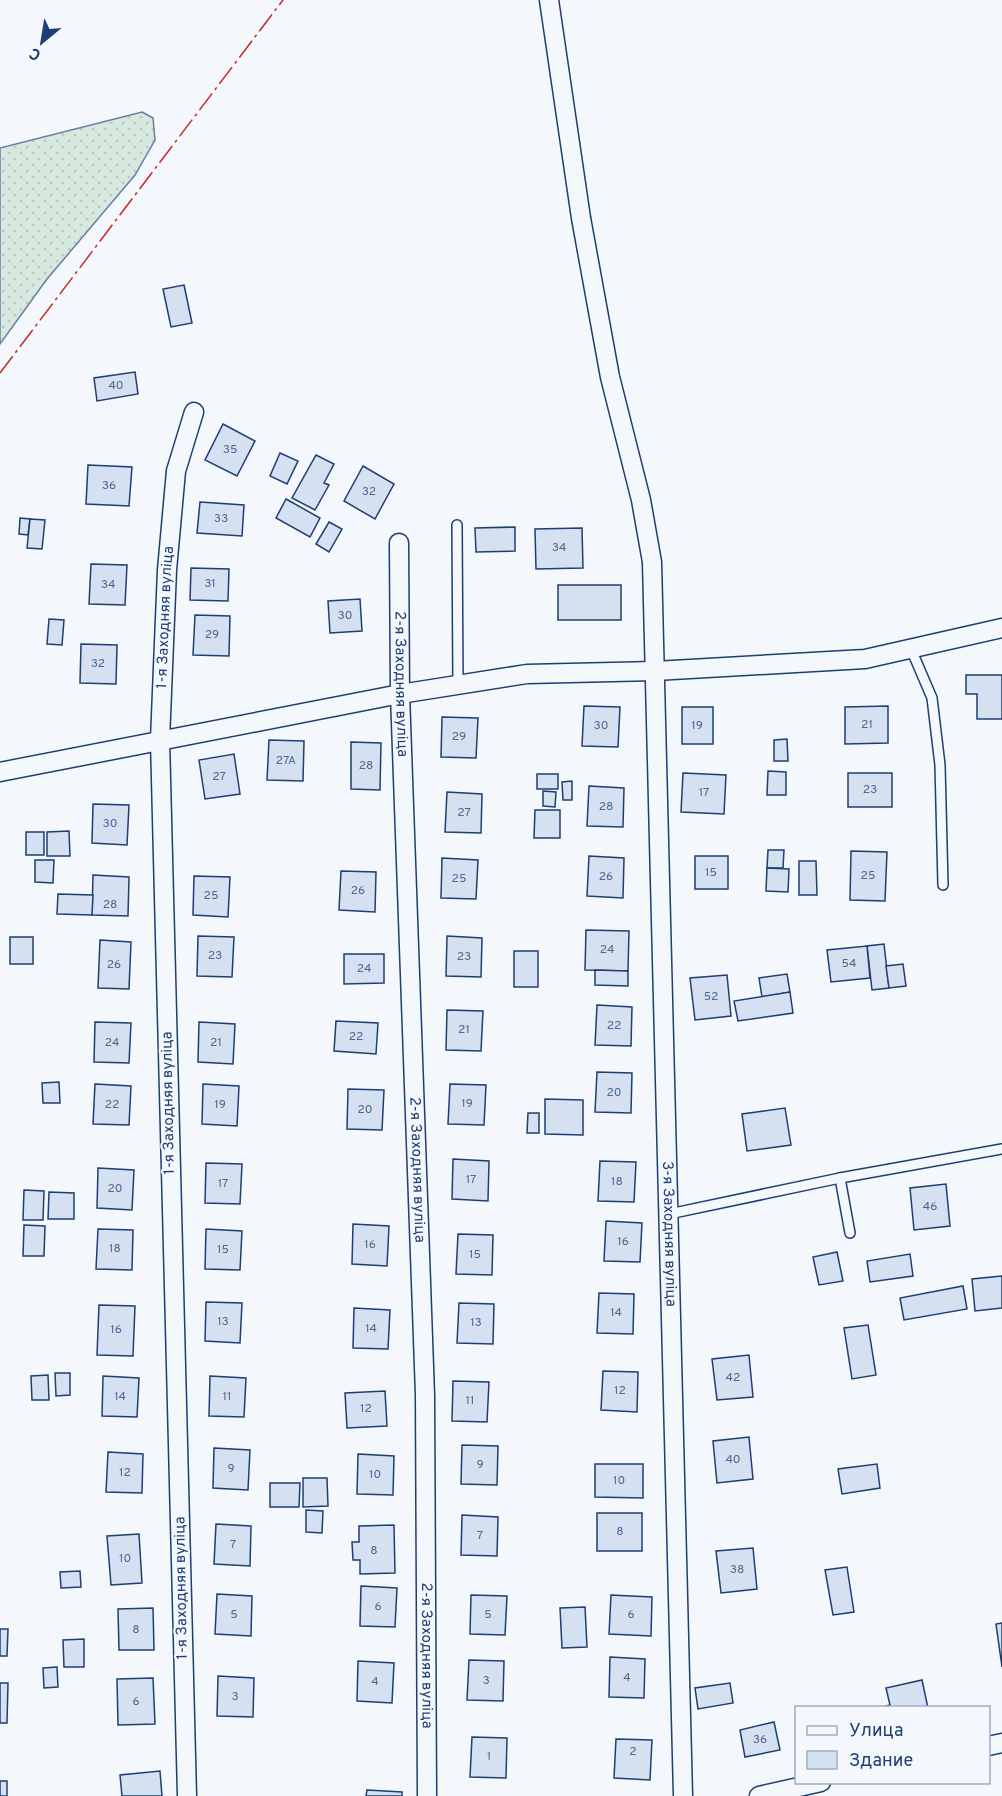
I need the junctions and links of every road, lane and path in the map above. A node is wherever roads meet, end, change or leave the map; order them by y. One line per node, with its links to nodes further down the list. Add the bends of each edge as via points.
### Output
1 (549, 0): 7 (street, 3-я Заходняя вуліца, via 581,218 610,377 652,562)
2 (194, 412): 10 (street, 1-я Заходняя вуліца, via 176,471 167,570)
3 (457, 525): 8 (lane)
4 (399, 543): 9 (street, 2-я Заходняя вуліца)
5 (1002, 628): 6 (street)
6 (911, 649): 7 (street, via 865,659); 12 (lane, via 932,698 940,765)
7 (655, 671): 8 (street, via 527,674); 15 (street, 3-я Заходняя вуліца)
8 (458, 685): 9 (street)
9 (400, 694): 10 (street); 19 (street, 2-я Заходняя вуліца, via 425,1395)
10 (160, 740): 11 (street); 18 (street, 1-я Заходняя вуліца)
11 (0, 772)
12 (944, 885)
13 (1002, 1149): 14 (lane)
14 (840, 1178): 15 (lane); 16 (lane)
15 (669, 1214): 20 (street, 3-я Заходняя вуліца)
16 (850, 1233)
17 (812, 1784): 21 (street)
18 (187, 1796)
19 (427, 1796)
20 (683, 1796)
21 (759, 1796)

